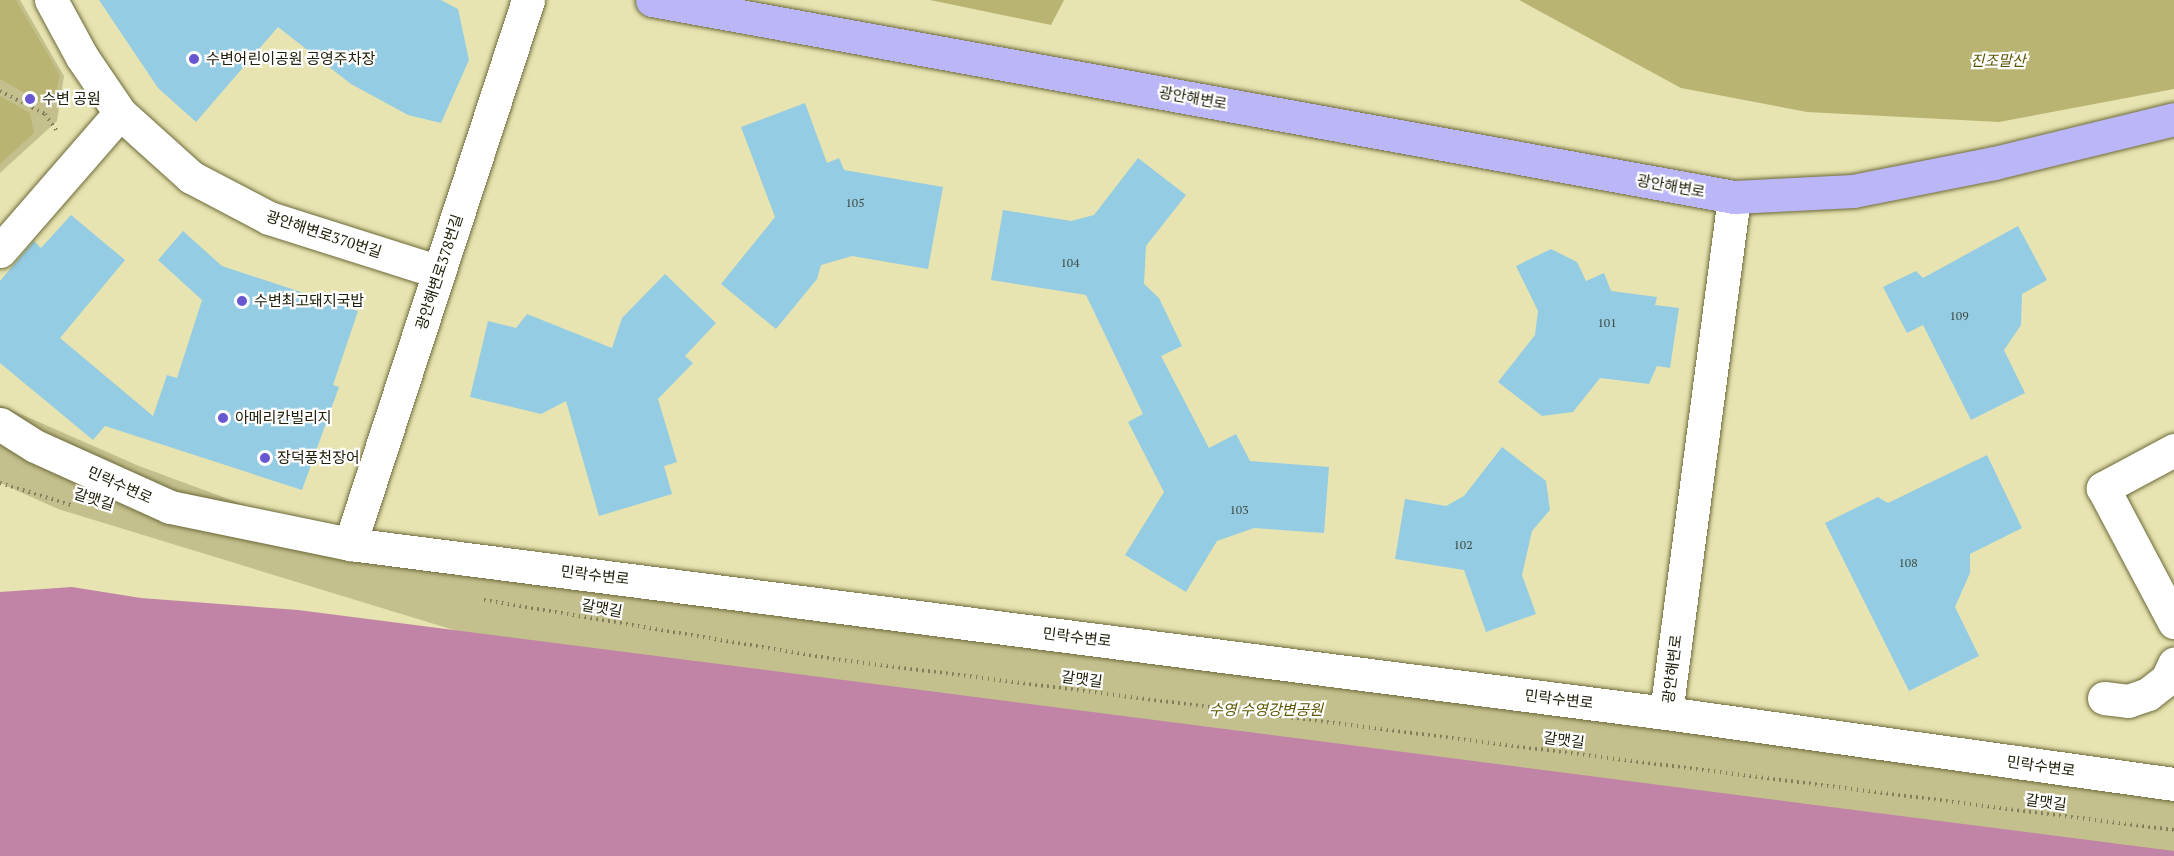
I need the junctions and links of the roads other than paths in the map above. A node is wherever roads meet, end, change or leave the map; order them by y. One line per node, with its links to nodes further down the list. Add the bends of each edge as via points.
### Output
1 (51, 0): 4 (street, 광안해변로370번길, via 82,57)
2 (528, 0): 8 (street, 광안해변로378번길)
3 (652, 0): 6 (main road, 광안해변로)
4 (120, 113): 7 (street); 8 (street, 광안해변로370번길, via 191,177 269,218)
5 (2174, 119): 6 (main road, 광안해변로, via 1995,163 1853,191)
6 (1734, 197): 15 (street, 광안해변로)
7 (0, 251)
8 (439, 272): 11 (street, 광안해변로378번길)
9 (0, 424): 11 (street, 민락수변로, via 35,446 170,507)
10 (2174, 450): 12 (street, via 2103,488)
11 (350, 544): 15 (street, 민락수변로)
12 (2174, 622)
13 (2174, 664): 14 (street, via 2167,679 2148,694 2128,701)
14 (2104, 698)
15 (1666, 713): 16 (street, 민락수변로)
16 (2174, 784)

